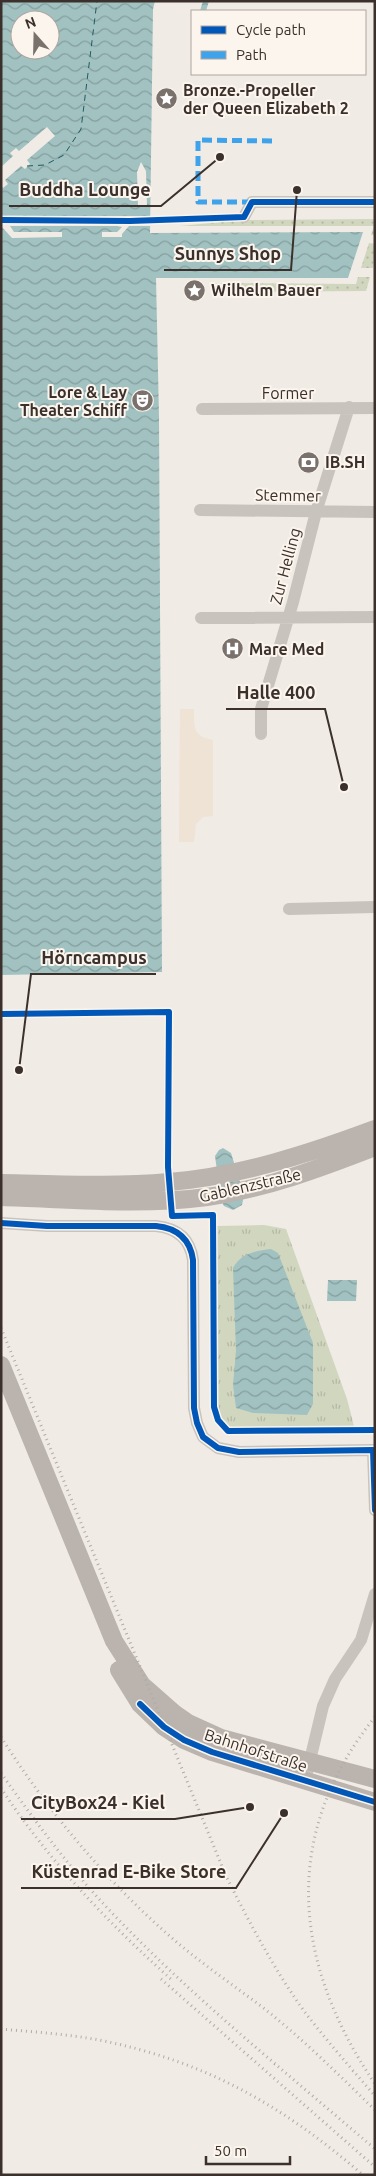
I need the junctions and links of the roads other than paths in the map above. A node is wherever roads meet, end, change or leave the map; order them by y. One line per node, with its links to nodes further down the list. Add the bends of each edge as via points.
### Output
1 (375, 202): 2 (street, via 252,202)
2 (244, 217)
3 (349, 407): 4 (street, Former); 5 (street, Former, via 335,410); 7 (street, Zur Helling)
4 (375, 408)
5 (202, 409)
6 (200, 510): 7 (street, Stemmer)
7 (316, 512): 8 (street, Stemmer); 9 (street, Zur Helling)
8 (375, 512)
9 (288, 616): 10 (street); 11 (street); 12 (street, Zur Helling, via 261,709)
10 (375, 617)
11 (201, 618)
12 (261, 734)
13 (375, 908): 14 (street)
14 (290, 909)
15 (375, 1129): 17 (main road, Gablenzstraße, via 297,1157 206,1178 128,1185)
16 (375, 1146): 18 (main road, Gablenzstraße, via 310,1171 208,1197 129,1201)
17 (1, 1183)
18 (1, 1197)
19 (1, 1223): 22 (street, via 156,1226 176,1231 187,1242 193,1260 194,1408 203,1437 218,1448 239,1452)
20 (1, 1365): 25 (main road, Bahnhofstraße, via 114,1640 136,1677 159,1702 188,1723 221,1738)
21 (1, 1391): 27 (main road, Bahnhofstraße, via 107,1648 140,1704 184,1740)
22 (374, 1450): 23 (street)
23 (375, 1510)
24 (375, 1594): 25 (street, via 361,1640 335,1679 323,1706)
25 (309, 1762): 26 (main road, Bahnhofstraße); 27 (street)
26 (375, 1779)
27 (305, 1781): 28 (main road, Bahnhofstraße)
28 (375, 1802)

